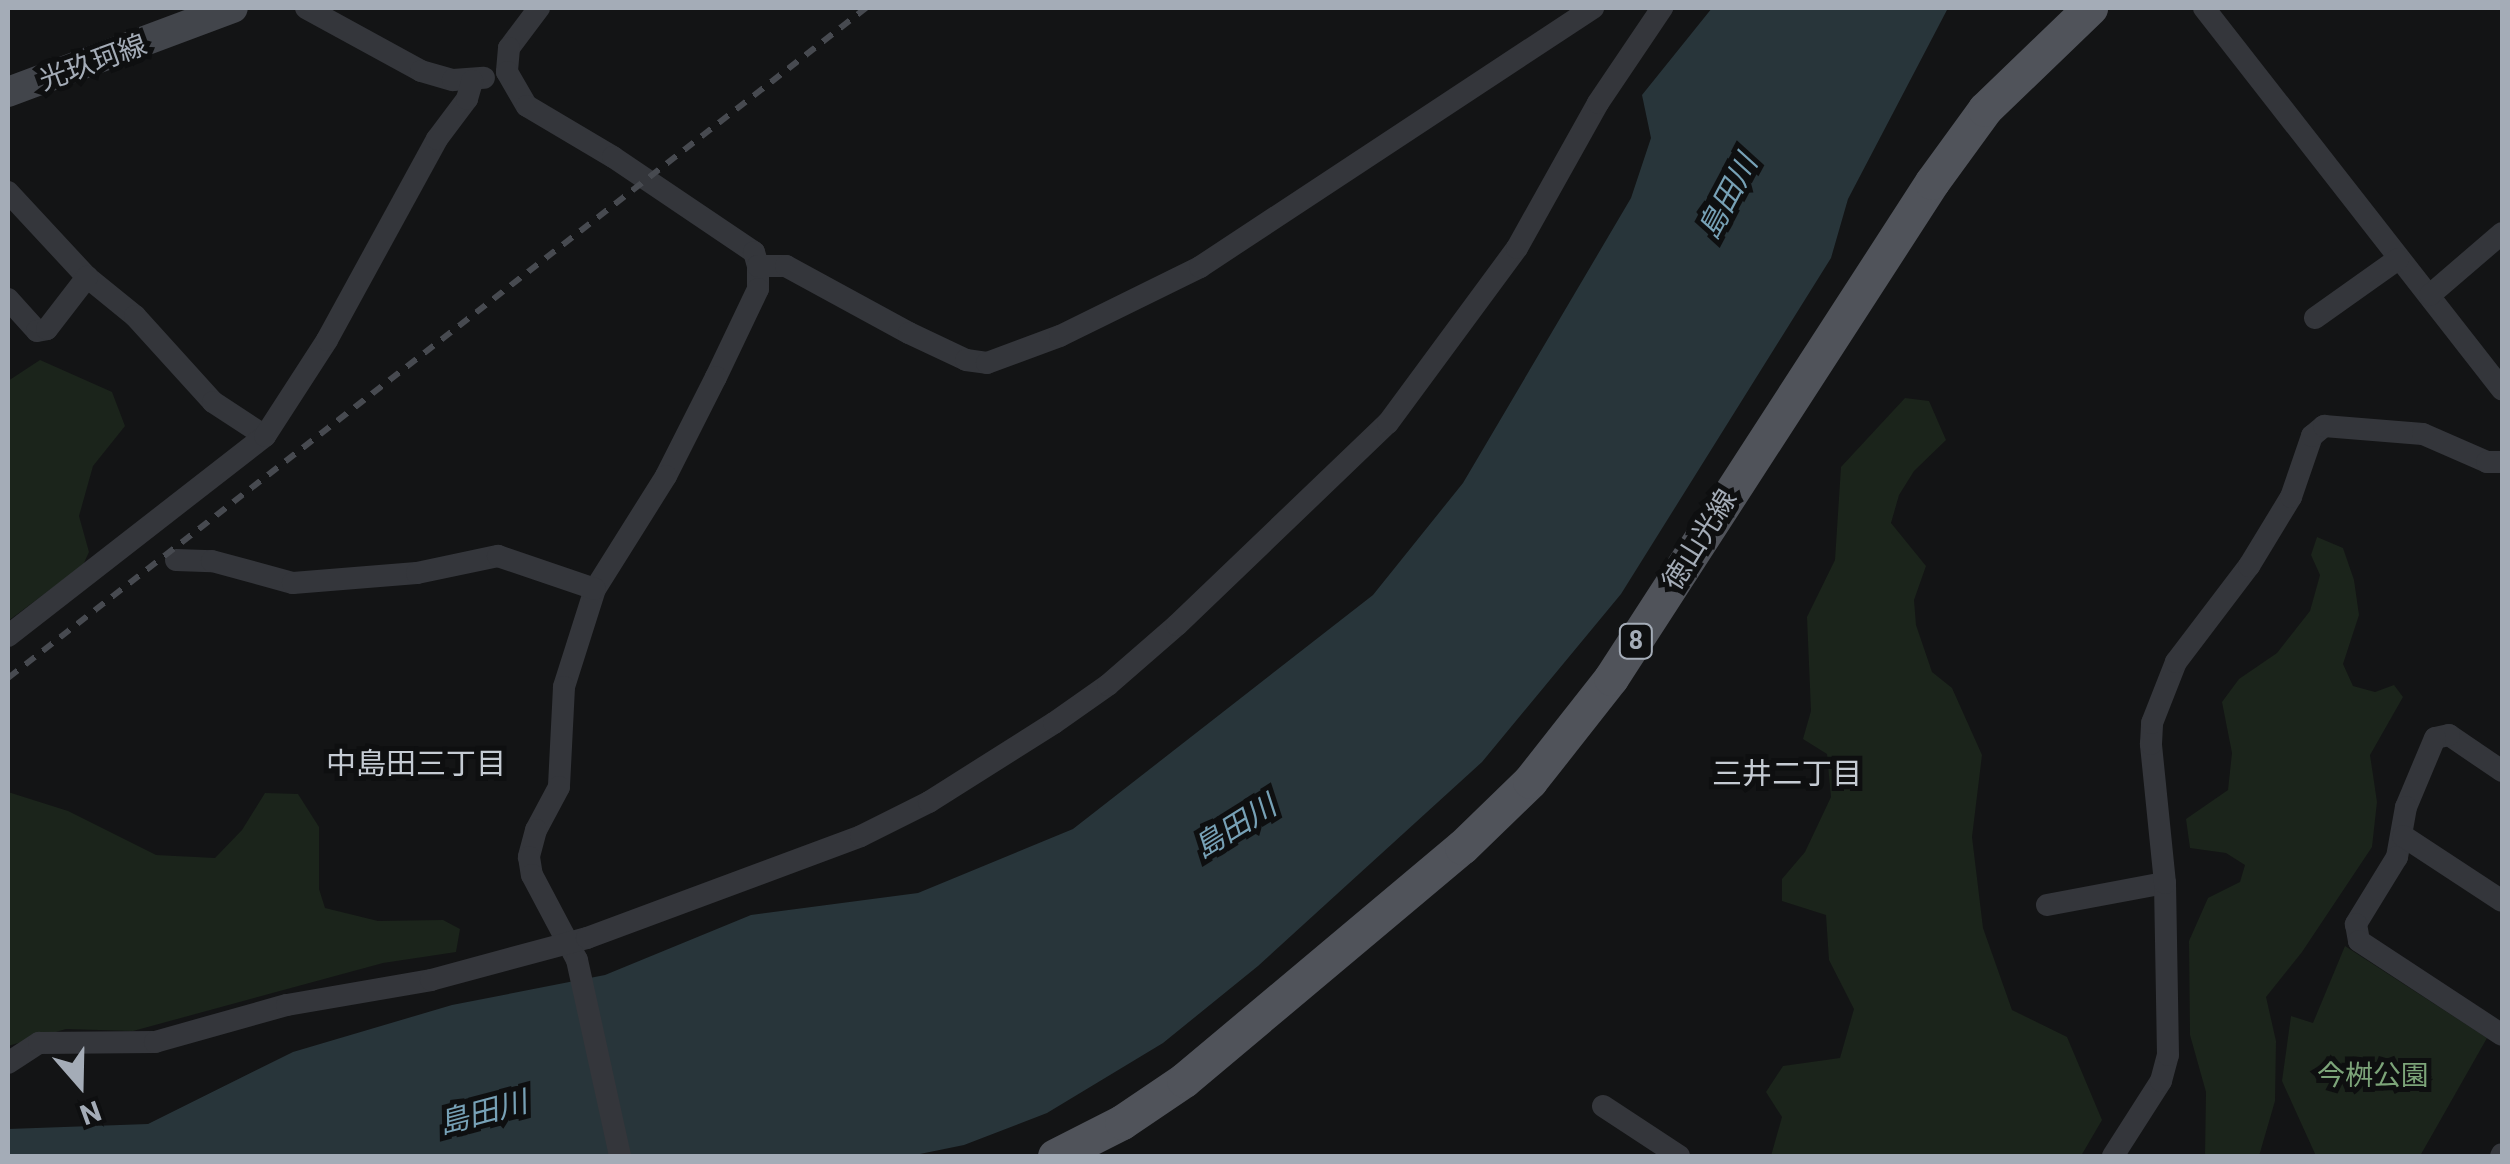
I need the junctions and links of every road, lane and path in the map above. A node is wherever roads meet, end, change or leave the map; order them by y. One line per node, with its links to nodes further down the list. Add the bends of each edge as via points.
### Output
1 (233, 8): 10 (main road, 光玖珂線)
2 (306, 8): 9 (street, via 420,71)
3 (539, 8): 8 (street, via 509,48)
4 (1592, 8): 14 (street, via 1200,267 1060,336 987,362 966,360 909,333 786,266)
5 (1662, 8): 30 (street, via 1598,103 1517,248 1388,423 1108,684 929,802 862,836)
6 (2090, 8): 35 (main road, 徳山光線 / 8, via 1985,109 1932,182 1612,678 1530,780 1462,847 1184,1080)
7 (2204, 8): 13 (street)
8 (506, 72): 9 (street); 14 (street, via 527,106 754,252)
9 (472, 81): 20 (street, via 468,100 437,138)
10 (8, 92)
11 (8, 192): 15 (street)
12 (2502, 233): 16 (street)
13 (2398, 259): 16 (street); 18 (street)
14 (758, 266): 23 (street, via 758,290 700,410)
15 (87, 276): 17 (street, via 46,329 38,330); 20 (street, via 135,316 213,402)
16 (2430, 296): 19 (street)
17 (8, 299)
18 (2314, 318)
19 (2502, 389)
20 (265, 436): 24 (street)
21 (2502, 462): 27 (street, via 2487,462 2423,434 2340,425 2312,436 2291,497 2176,662 2161,697 2151,744)
22 (176, 560): 23 (street, via 212,561 293,583 416,574 498,556)
23 (595, 589): 30 (street, via 564,687 560,787 529,857)
24 (8, 636)
25 (2502, 771): 26 (street, via 2449,735 2435,738 2406,807)
26 (2403, 836): 28 (street); 31 (street, via 2356,924 2359,941)
27 (2165, 883): 29 (street); 37 (street, via 2168,1054 2160,1082)
28 (2502, 901)
29 (2047, 905)
30 (573, 951): 32 (street, via 286,1005 155,1042 39,1043); 34 (street)
31 (2502, 1035)
32 (8, 1063)
33 (1603, 1106): 36 (street)
34 (620, 1156)
35 (1055, 1156)
36 (1680, 1156)
37 (2113, 1156)

